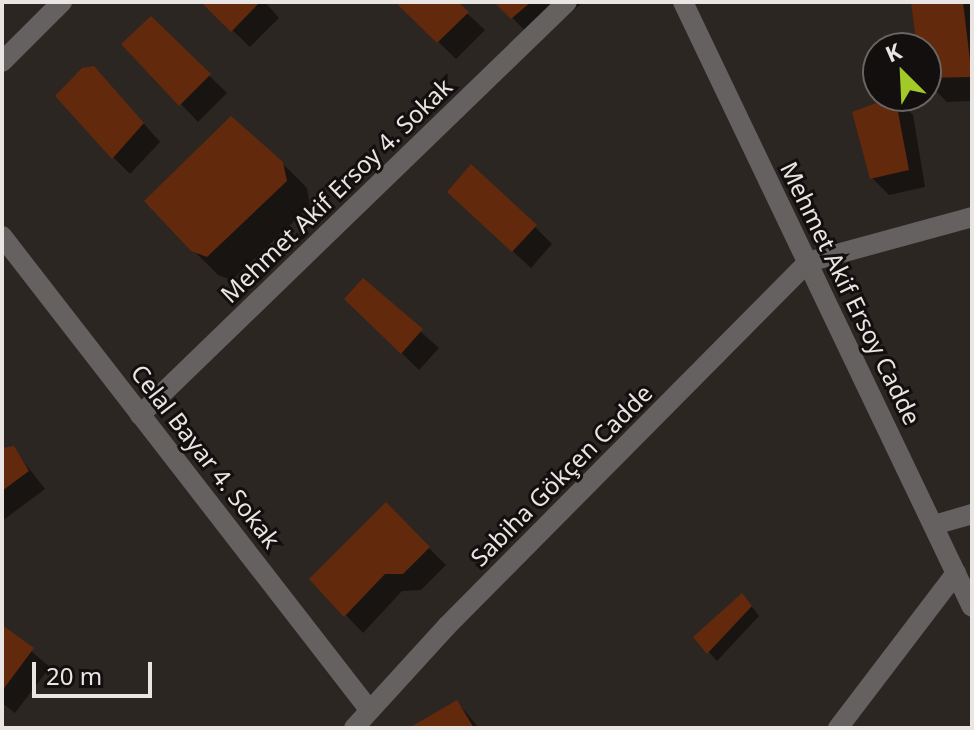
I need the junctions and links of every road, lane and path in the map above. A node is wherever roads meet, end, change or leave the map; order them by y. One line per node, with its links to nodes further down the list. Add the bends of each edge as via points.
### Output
1 (62, 2): 4 (street)
2 (567, 2): 8 (street, Mehmet Akif Ersoy 4. Sokak)
3 (683, 2): 7 (street, Mehmet Akif Ersoy Cadde)
4 (2, 62)
5 (972, 217): 7 (street)
6 (2, 236): 8 (street, Celal Bayar 4. Sokak)
7 (808, 262): 10 (street, Mehmet Akif Ersoy Cadde); 13 (street, Sabiha Gökçen Cadde)
8 (140, 415): 13 (street, Celal Bayar 4. Sokak)
9 (972, 514): 10 (street)
10 (934, 525): 11 (street, Mehmet Akif Ersoy Cadde)
11 (956, 573): 12 (street, Mehmet Akif Ersoy Cadde); 15 (street)
12 (972, 607)
13 (368, 708): 14 (street, Sabiha Gökçen Cadde)
14 (354, 728)
15 (838, 728)

